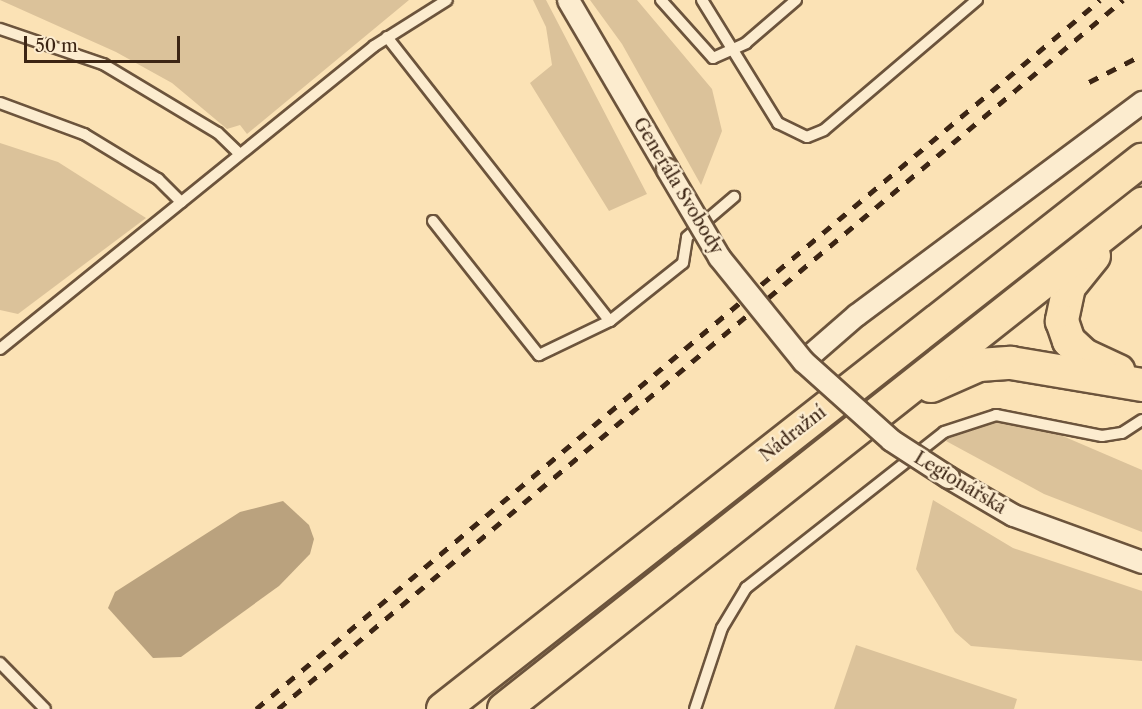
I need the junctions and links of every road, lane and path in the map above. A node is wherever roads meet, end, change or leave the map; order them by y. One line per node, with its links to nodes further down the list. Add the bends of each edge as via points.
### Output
1 (447, 0): 8 (lane)
2 (568, 0): 20 (street, Generála Svobody, bridge, via 719,257)
3 (661, 0): 9 (lane, via 708,56)
4 (702, 0): 9 (lane)
5 (795, 0): 9 (lane)
6 (976, 0): 9 (lane, via 824,130 807,137 778,123)
7 (0, 29): 12 (lane, via 103,64 218,133)
8 (387, 37): 12 (lane); 18 (lane)
9 (733, 51)
10 (1142, 102): 20 (street, via 855,315)
11 (0, 103): 15 (lane, via 84,134 158,179)
12 (240, 154): 15 (lane)
13 (1142, 160): 28 (main road, Nádražní)
14 (734, 197): 18 (lane, via 687,237 683,263)
15 (181, 202): 19 (lane)
16 (1135, 210): 21 (main road, via 1069,287 1062,321 1069,341 1084,355); 23 (main road, Nádražní)
17 (433, 221): 18 (lane, via 539,355)
18 (610, 321)
19 (0, 349)
20 (803, 361): 25 (street, Legionářská, bridge, via 874,426 948,477 1013,515)
21 (1142, 380)
22 (1142, 385): 23 (main road, via 994,363 967,369)
23 (877, 413): 29 (main road, Nádražní)
24 (1142, 420): 30 (lane, via 1122,433 1102,436 996,415 944,432 746,588 722,628)
25 (1142, 562)
26 (0, 663): 27 (lane)
27 (45, 709)
28 (443, 709)
29 (504, 709)
30 (695, 709)

